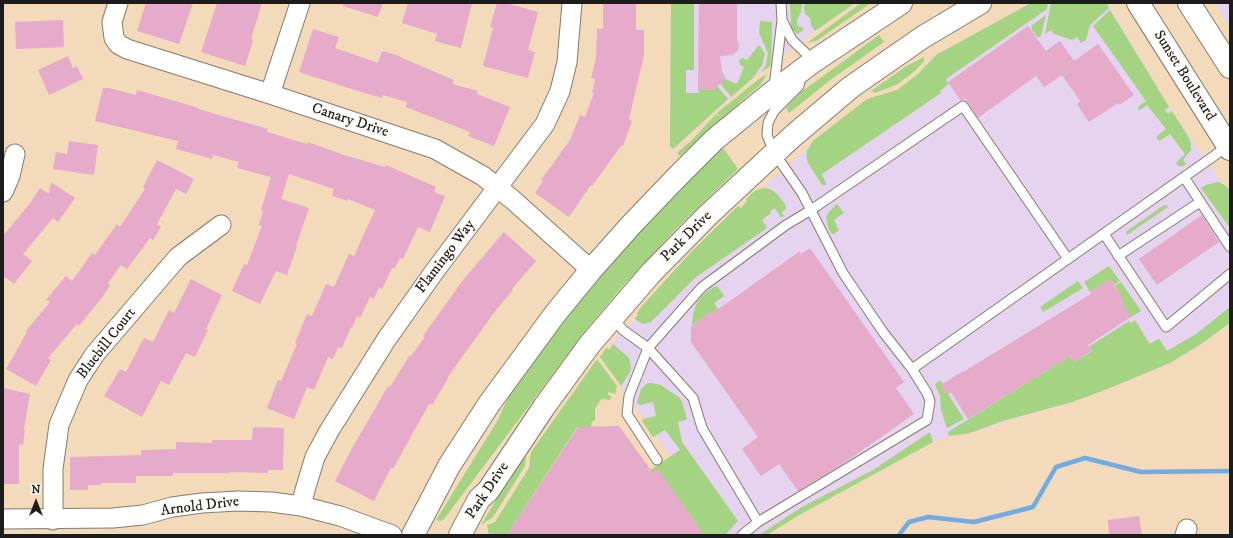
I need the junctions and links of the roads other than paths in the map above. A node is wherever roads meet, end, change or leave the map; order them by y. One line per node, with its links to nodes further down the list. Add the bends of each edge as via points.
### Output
1 (118, 3): 14 (street, Canary Drive, via 112,22 114,38 118,44)
2 (300, 3): 14 (street)
3 (572, 3): 19 (street, Flamingo Way, via 567,62 560,91 545,124)
4 (781, 3): 10 (lane)
5 (901, 3): 12 (main road)
6 (980, 3): 17 (main road, Park Drive, via 923,37 851,87)
7 (1138, 3): 15 (main road, Sunset Boulevard)
8 (1189, 3): 11 (main road)
9 (1206, 3): 11 (main road, via 1220,28)
10 (782, 20): 12 (lane); 13 (lane)
11 (1226, 59)
12 (808, 65): 13 (main road); 17 (lane, via 799,86 774,111 768,123 767,135)
13 (774, 91): 28 (main road, via 714,140)
14 (270, 94): 19 (street, Canary Drive, via 435,149 483,176)
15 (1229, 148): 18 (lane)
16 (15, 154): 20 (street)
17 (775, 154): 22 (lane, via 802,192); 30 (main road, Park Drive, via 703,220)
18 (1184, 177): 21 (lane); 24 (lane)
19 (497, 187): 28 (street, Canary Drive); 34 (street, Flamingo Way, via 386,340 329,431 315,457)
20 (3, 192)
21 (1200, 202): 25 (lane); 26 (lane)
22 (811, 210): 27 (lane, via 963,106); 31 (lane, via 786,225 702,287); 32 (lane, via 843,273)
23 (221, 225): 36 (street, Bluebill Court, via 178,256 95,354 78,380 59,425 52,469)
24 (1104, 234): 26 (lane); 27 (lane)
25 (1230, 247)
26 (1118, 256): 29 (lane, via 1166,327)
27 (1068, 259): 32 (lane)
28 (591, 270): 40 (main road, via 489,404 449,466)
29 (1230, 274)
30 (612, 317): 31 (lane, via 623,330); 38 (main road, Park Drive, via 544,407 488,491 479,499)
31 (648, 348): 33 (lane, via 629,396 627,414); 37 (lane, via 693,398 702,428)
32 (912, 369): 37 (lane, via 930,401 927,420)
33 (657, 460)
34 (301, 506): 36 (street, Arnold Drive, via 271,502 202,503 128,517); 39 (street, Arnold Drive, via 340,516)
35 (3, 519): 36 (street, Arnold Drive)
36 (53, 520)
37 (758, 522): 41 (lane)
38 (462, 533)
39 (392, 535)
40 (413, 535)
41 (742, 535)

